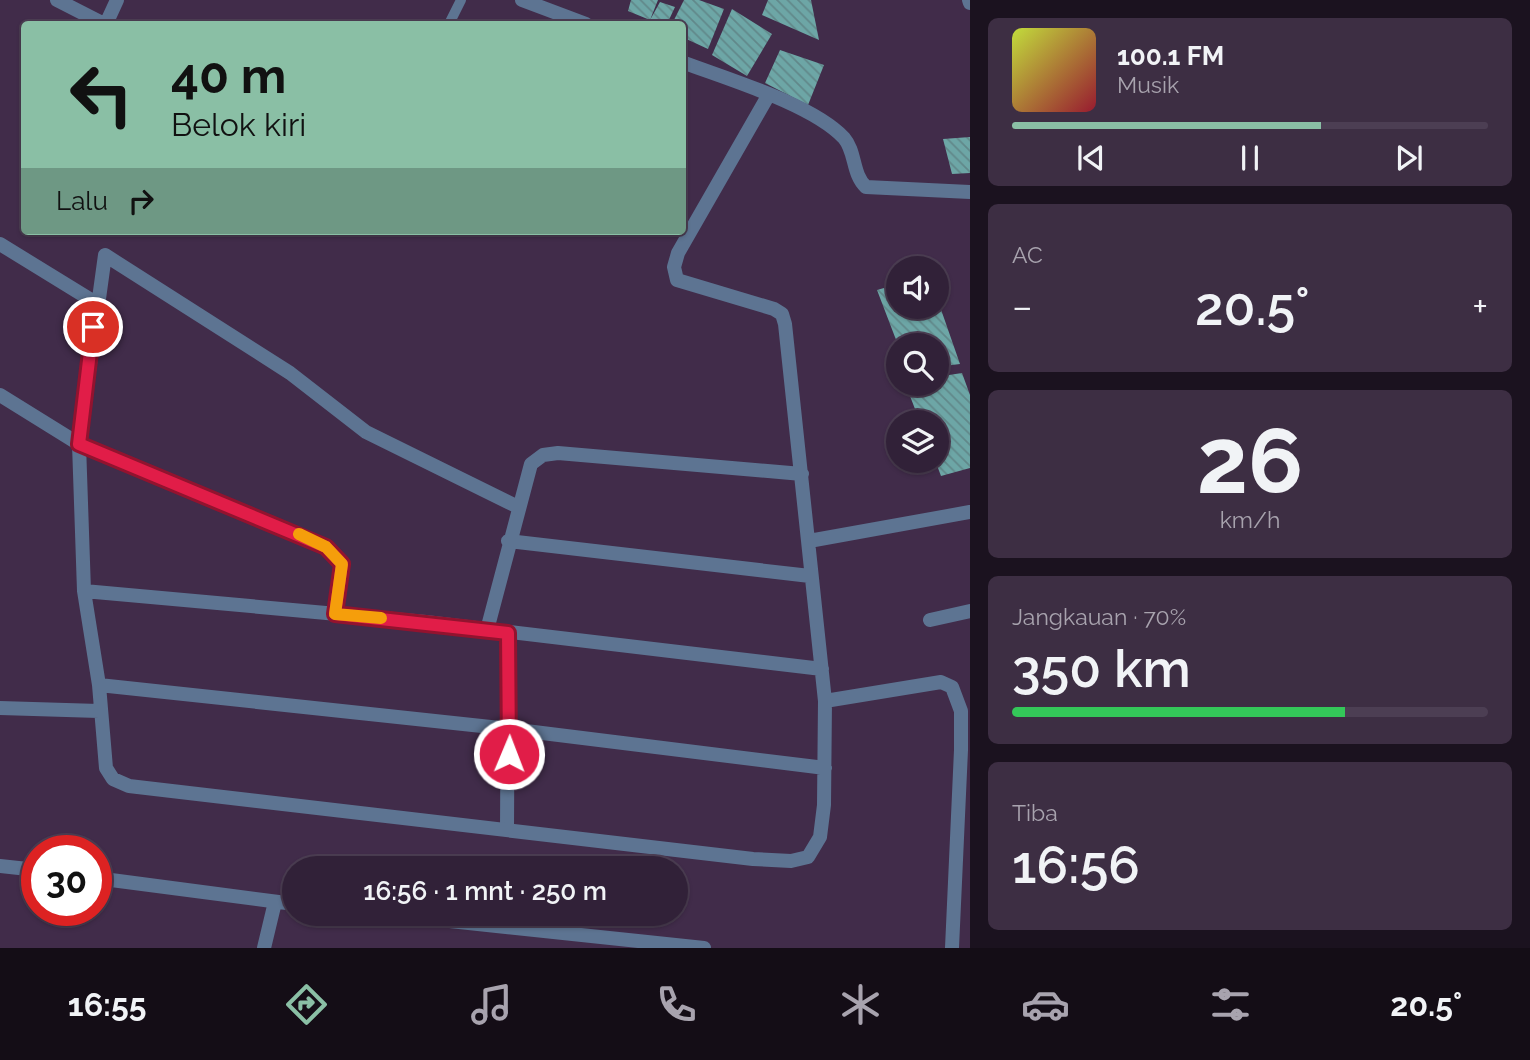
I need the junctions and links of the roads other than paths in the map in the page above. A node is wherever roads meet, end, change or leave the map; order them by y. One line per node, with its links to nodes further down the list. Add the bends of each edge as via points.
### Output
1 (57, 0): 5 (street)
2 (117, 0): 6 (street)
3 (461, 0): 7 (lane)
4 (522, 0): 8 (street)
5 (99, 21)
6 (106, 21)
7 (450, 21)
8 (578, 21)
9 (686, 64): 10 (street)
10 (768, 96): 11 (street, via 817,117 839,134 866,187); 16 (street, via 678,253 674,268 677,280 782,314)
11 (970, 192)
12 (0, 244): 13 (street)
13 (96, 303): 15 (street); 17 (street, via 105,256 290,373 366,432)
14 (0, 395): 15 (street)
15 (79, 444): 22 (street); 24 (street, via 326,547 342,564)
16 (802, 474): 17 (street, via 558,453 543,455 531,464); 20 (street)
17 (518, 507): 19 (street)
18 (970, 512): 20 (street)
19 (508, 541): 21 (street); 26 (street)
20 (809, 541): 21 (street)
21 (810, 576): 28 (street)
22 (84, 591): 24 (street); 29 (street)
23 (970, 611): 25 (street)
24 (335, 614): 26 (street)
25 (930, 620)
26 (487, 630): 27 (street)
27 (508, 633): 28 (street); 33 (street)
28 (822, 668): 30 (street)
29 (99, 685): 32 (street); 33 (street)
30 (825, 701): 34 (street); 44 (street, via 941,682 952,687 961,711)
31 (0, 708): 32 (street)
32 (99, 712): 35 (street, via 106,768 120,783)
33 (510, 729): 34 (street); 35 (street)
34 (825, 768): 35 (street, via 820,837 803,859 753,859)
35 (507, 829)
36 (0, 866): 37 (street)
37 (21, 868)
38 (112, 880): 39 (street)
39 (275, 902): 40 (street); 42 (street)
40 (282, 903)
41 (497, 926): 43 (street)
42 (264, 948)
43 (704, 948)
44 (952, 948)

